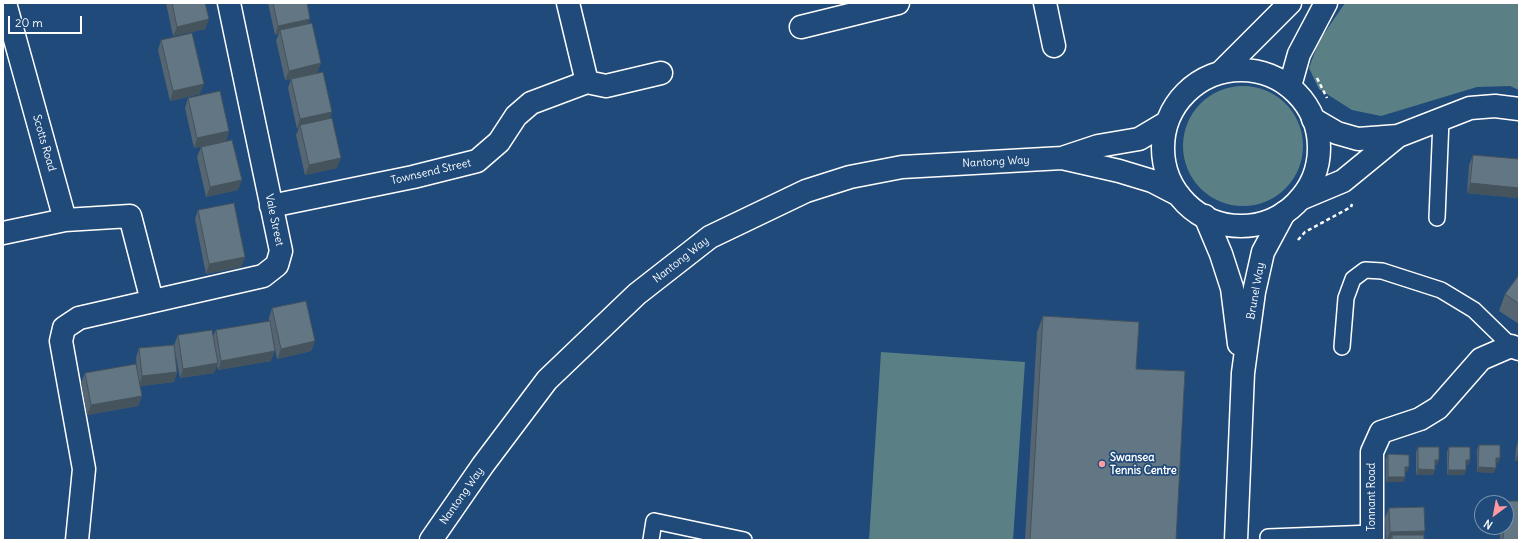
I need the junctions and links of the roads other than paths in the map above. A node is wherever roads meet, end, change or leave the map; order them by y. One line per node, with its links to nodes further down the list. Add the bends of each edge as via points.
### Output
1 (5, 3): 26 (street, Scotts Road)
2 (229, 3): 22 (street, Vale Street)
3 (568, 3): 13 (street)
4 (898, 3): 8 (street)
5 (1044, 3): 10 (street)
6 (1290, 3): 11 (street)
7 (1326, 3): 14 (street, via 1299,54)
8 (833, 11): 9 (street)
9 (801, 27)
10 (1054, 46)
11 (1221, 72): 14 (street, via 1244,70 1267,74); 18 (street, via 1198,82 1179,100)
12 (661, 73): 13 (street, via 606,86)
13 (587, 82): 22 (street, Townsend Street, via 531,103 516,116 499,142 477,161)
14 (1290, 86): 16 (street, Brunel Way, via 1303,100)
15 (1519, 109): 17 (street, via 1495,106 1470,108)
16 (1313, 119): 19 (street, via 1337,133 1358,139); 23 (street, Brunel Way, via 1318,139 1318,161 1311,181)
17 (1441, 120): 19 (street); 25 (lane)
18 (1166, 123): 20 (street, Nantong Way, via 1139,139 1098,146); 21 (street, via 1163,149 1167,173)
19 (1398, 136): 23 (street, via 1343,181)
20 (1062, 158): 21 (street, Nantong Way, via 1152,181); 35 (street, Nantong Way, via 902,167 850,177 800,194 710,236 637,294 548,380 483,465)
21 (1179, 195): 24 (street)
22 (271, 206): 28 (street, Vale Street, via 281,251 277,265 263,276)
23 (1292, 206): 24 (street, via 1265,222 1244,226 1219,223); 31 (street, Brunel Way, via 1263,252 1254,292)
24 (1205, 216): 31 (street, Brunel Way, via 1232,288)
25 (1436, 218)
26 (65, 220): 27 (street); 28 (street, via 130,216)
27 (3, 233)
28 (152, 301): 34 (street, Vale Street, via 79,318 64,328 61,341 84,469)
29 (1342, 347): 30 (lane, via 1346,298 1353,279 1365,270 1382,271 1441,290 1474,310)
30 (1515, 348): 32 (street, Tonnant Road, via 1481,359 1438,408 1420,419 1381,432 1372,452)
31 (1242, 374): 38 (street, Brunel Way)
32 (1372, 536): 33 (lane)
33 (1268, 537)
34 (77, 540)
35 (431, 540)
36 (651, 540): 37 (lane, via 654,521)
37 (744, 540)
38 (1236, 540)

